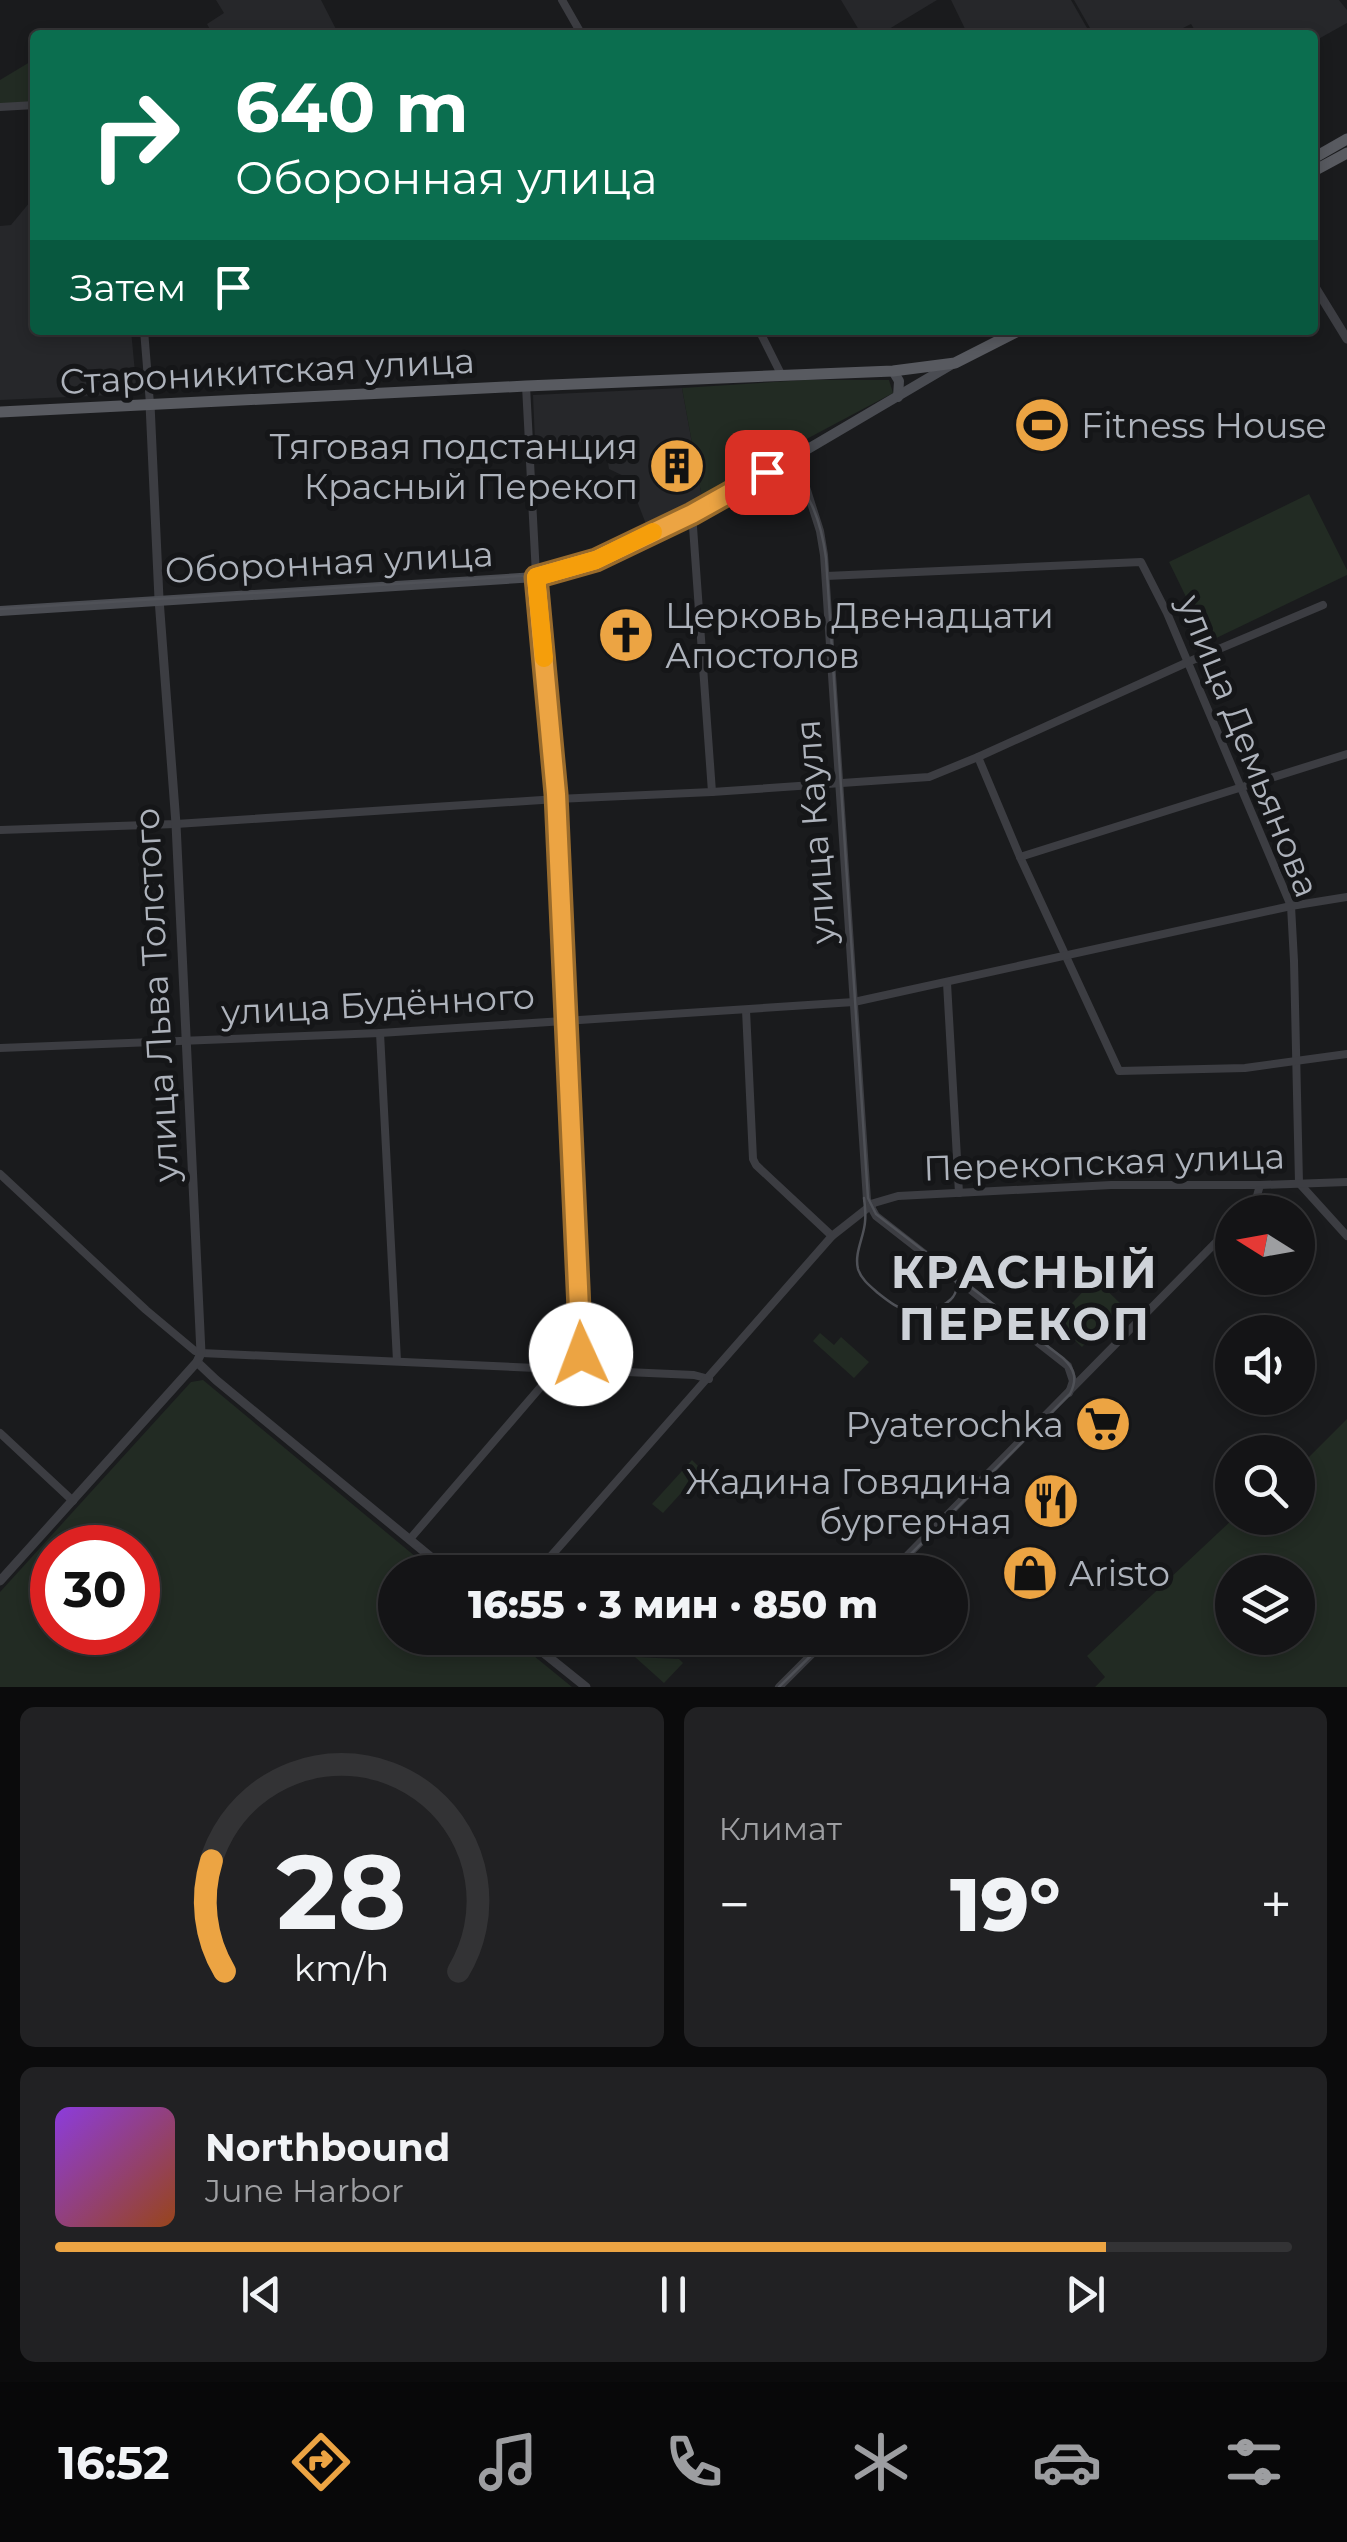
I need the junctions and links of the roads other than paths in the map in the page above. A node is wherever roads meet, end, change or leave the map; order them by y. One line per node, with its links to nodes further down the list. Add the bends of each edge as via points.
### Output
1 (562, 0): 2 (street)
2 (579, 30)
3 (30, 105): 4 (street)
4 (0, 107)
5 (1347, 141): 7 (main road); 8 (main road)
6 (1347, 153): 8 (main road)
7 (1318, 156)
8 (1334, 160): 9 (main road)
9 (1318, 169)
10 (1318, 292): 14 (street)
11 (144, 335): 20 (street, улица Льва Толстого)
12 (762, 335): 17 (street)
13 (1010, 335): 15 (main road, Оборонная улица)
14 (1347, 340)
15 (955, 363): 16 (main road, Староникитская улица); 19 (main road, Оборонная улица)
16 (893, 371): 17 (main road, Староникитская улица); 19 (main road)
17 (781, 374): 18 (main road, Староникитская улица)
18 (526, 386): 20 (main road, Староникитская улица); 25 (street)
19 (898, 396): 22 (main road, Оборонная улица)
20 (150, 404): 21 (main road, Староникитская улица); 26 (street, улица Льва Толстого)
21 (0, 412)
22 (796, 456): 23 (main road, Оборонная улица); 24 (street, улица Кауля, via 820,531)
23 (692, 514): 25 (main road, Оборонная улица, via 596,560); 34 (street)
24 (826, 576): 29 (street, улица Демьянова, via 1141,562); 32 (street, улица Кауля)
25 (536, 577): 26 (main road, Оборонная улица); 35 (street)
26 (159, 600): 28 (main road, Оборонная улица); 36 (street, улица Льва Толстого)
27 (1324, 605): 29 (street)
28 (0, 611)
29 (1188, 662): 31 (street); 33 (street, улица Демьянова)
30 (1347, 754): 33 (street)
31 (978, 758): 32 (street, via 929,776); 38 (street)
32 (838, 782): 34 (street); 43 (street, улица Кауля)
33 (1239, 787): 38 (street); 40 (street, улица Демьянова)
34 (712, 792): 35 (street)
35 (556, 799): 36 (street); 45 (street)
36 (176, 824): 37 (street); 47 (street, улица Льва Толстого)
37 (0, 830)
38 (1020, 857): 41 (street)
39 (1347, 897): 40 (street, улица Будённого)
40 (1290, 906): 41 (street, улица Будённого); 50 (street, улица Демьянова)
41 (1066, 957): 42 (street, улица Будённого); 50 (street, via 1119,1071)
42 (947, 983): 43 (street, улица Будённого); 55 (street)
43 (854, 1002): 44 (street, улица Будённого); 57 (street, улица Кауля)
44 (746, 1010): 45 (street, улица Будённого); 58 (street, via 753,1159)
45 (567, 1021): 46 (street, улица Будённого); 64 (street, via 581,1354)
46 (380, 1033): 47 (street, улица Будённого); 62 (street)
47 (186, 1042): 48 (street, улица Будённого); 61 (street, улица Льва Толстого)
48 (0, 1048)
49 (1347, 1054): 50 (street)
50 (1297, 1060): 53 (street, улица Демьянова)
51 (0, 1174): 61 (street)
52 (1347, 1182): 53 (street, Перекопская улица)
53 (1299, 1183): 54 (street, Перекопская улица); 59 (street)
54 (1260, 1185): 55 (street, Перекопская улица); 56 (street)
55 (959, 1193): 57 (street, Перекопская улица, via 898,1196)
56 (1257, 1195)
57 (868, 1208): 58 (street); 66 (street, via 1068,1366)
58 (832, 1236): 65 (street)
59 (1347, 1236)
60 (1215, 1243): 66 (street)
61 (199, 1358): 62 (street); 68 (street); 69 (street, via 230,1392)
62 (397, 1362): 63 (street)
63 (558, 1368): 64 (street); 69 (street)
64 (576, 1368): 65 (street)
65 (709, 1379): 71 (street)
66 (1069, 1393): 72 (street)
67 (0, 1433): 68 (street)
68 (73, 1501): 73 (street)
69 (410, 1539): 70 (street)
70 (429, 1555)
71 (552, 1555)
72 (908, 1555)
73 (0, 1581)
74 (546, 1655): 76 (street)
75 (811, 1655): 77 (street)
76 (586, 1687)
77 (779, 1687)

